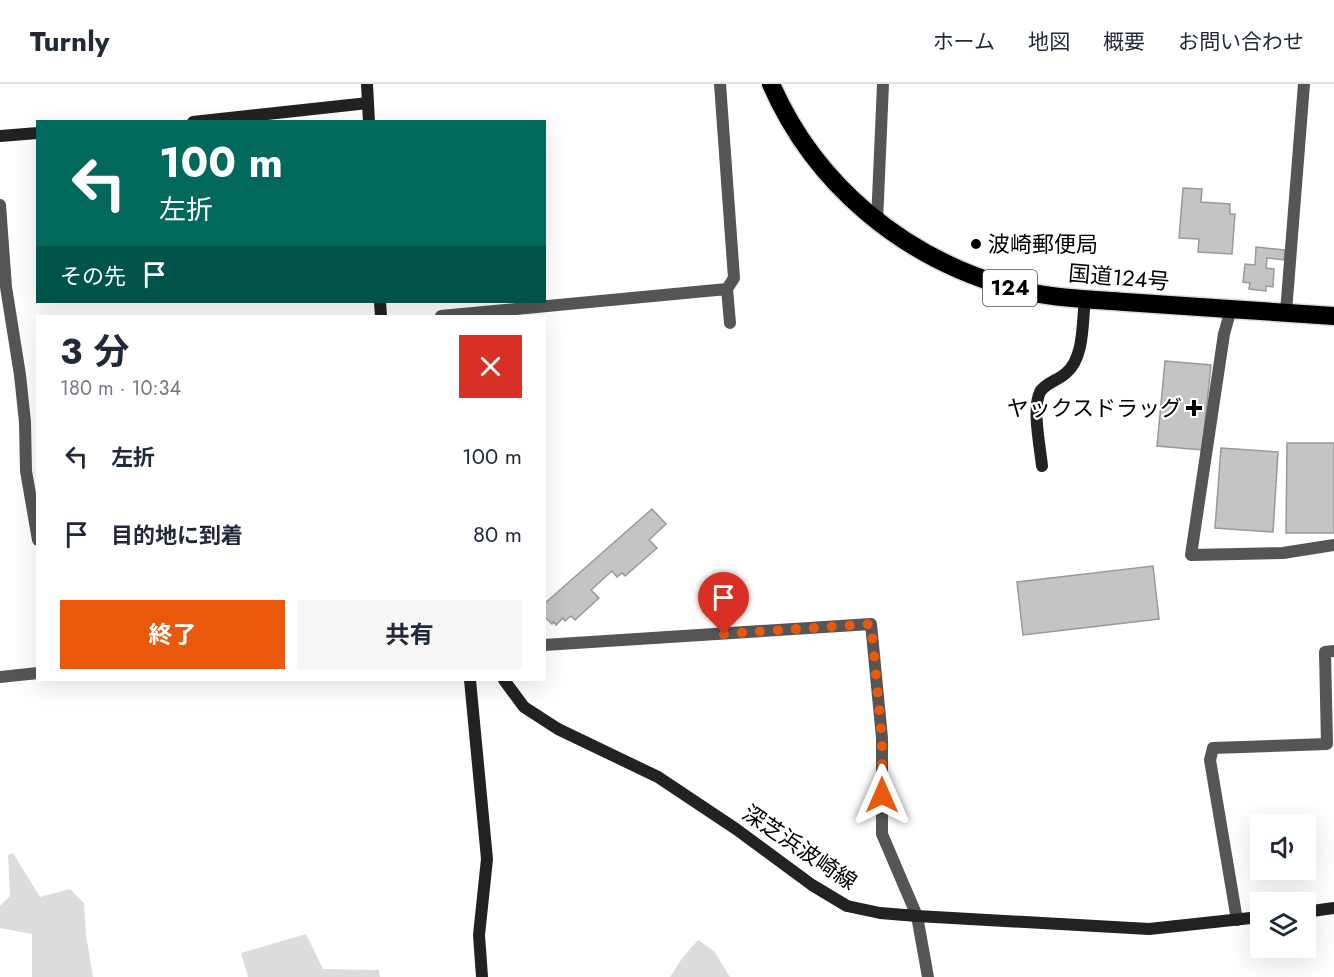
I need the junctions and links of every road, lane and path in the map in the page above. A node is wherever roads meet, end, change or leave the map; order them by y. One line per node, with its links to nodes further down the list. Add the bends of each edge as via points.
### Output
1 (367, 84): 6 (main road)
2 (720, 84): 13 (street, via 734,278)
3 (771, 84): 12 (highway, 国道124号 / 124, via 802,141 843,190)
4 (883, 84): 12 (street)
5 (1304, 84): 16 (street)
6 (368, 103): 7 (main road); 8 (main road)
7 (211, 120)
8 (369, 120)
9 (36, 133): 10 (main road)
10 (0, 136)
11 (0, 205): 21 (street, via 6,287 25,422 26,471)
12 (877, 222): 14 (highway, 国道124号 / 124, via 934,258 985,280 1018,290)
13 (727, 289): 17 (street); 19 (street)
14 (1085, 298): 15 (highway, 国道124号 / 124); 20 (main road, via 1075,363 1043,388 1037,403)
15 (1231, 309): 16 (highway, 国道124号 / 124); 22 (street, via 1220,357 1191,555 1283,553)
16 (1286, 312): 18 (highway, 国道124号 / 124)
17 (452, 315)
18 (1334, 316)
19 (730, 323)
20 (1042, 465)
21 (36, 528)
22 (1334, 545)
23 (546, 645): 31 (street, via 871,624 882,738 882,834)
24 (1334, 651): 33 (street, via 1325,652 1327,744 1213,748 1210,760)
25 (36, 673): 26 (street)
26 (0, 678)
27 (470, 681): 34 (main road, via 487,859 479,935)
28 (505, 681): 31 (main road, 深芝浜波崎線, via 524,707 558,729 658,777 848,906)
29 (1334, 908): 30 (main road)
30 (1316, 910)
31 (917, 916): 33 (main road, 深芝浜波崎線, via 1149,929); 35 (street)
32 (1250, 918): 33 (main road, 深芝浜波崎線)
33 (1237, 920)
34 (482, 977)
35 (928, 977)

